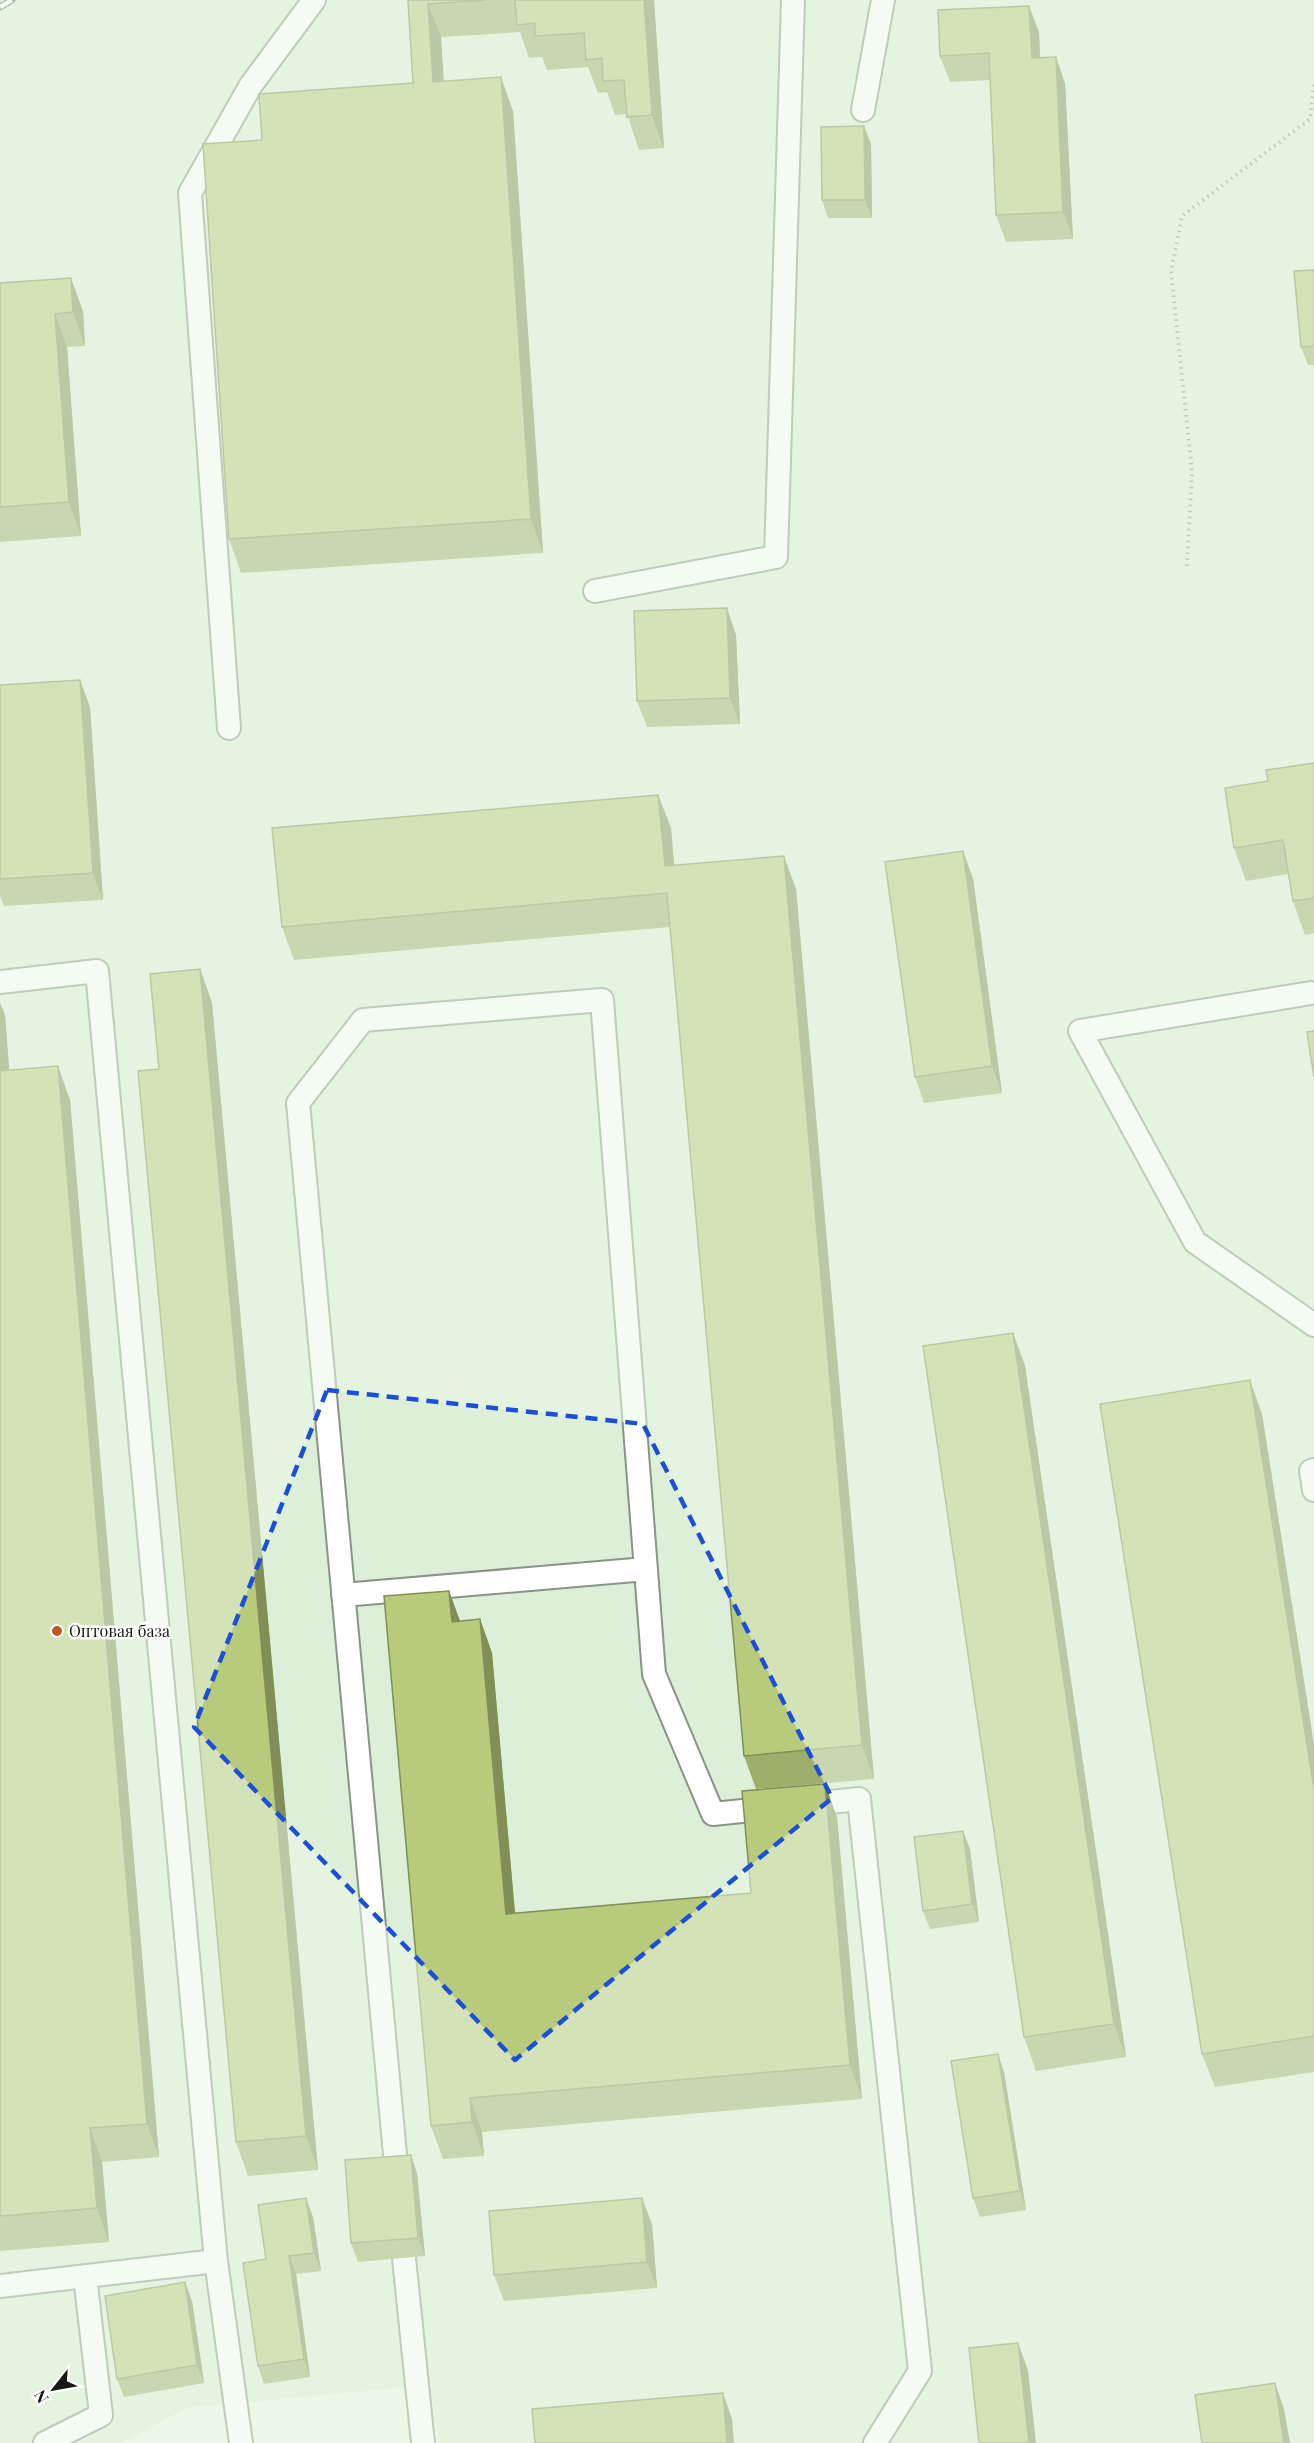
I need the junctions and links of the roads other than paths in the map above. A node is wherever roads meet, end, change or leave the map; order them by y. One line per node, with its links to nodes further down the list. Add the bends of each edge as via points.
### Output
1 (314, 0): 6 (lane, via 251,85 190,193)
2 (793, 0): 5 (lane, via 776,557)
3 (883, 0): 4 (lane)
4 (863, 110)
5 (595, 591)
6 (229, 728)
7 (0, 982): 14 (lane, via 97,971)
8 (1311, 993): 9 (lane, via 1080,1031 1195,1242)
9 (1314, 1324)
10 (1314, 1470): 11 (lane)
11 (1314, 1490)
12 (645, 1569): 13 (lane); 13 (lane, via 602,1000 363,1020 298,1104); 20 (lane, via 654,1674 713,1814 859,1799 920,2371)
13 (343, 1595): 19 (lane)
14 (216, 2261): 15 (lane); 18 (lane)
15 (85, 2276): 16 (lane); 17 (lane, via 101,2415)
16 (0, 2286)
17 (45, 2443)
18 (241, 2443)
19 (423, 2443)
20 (876, 2443)

